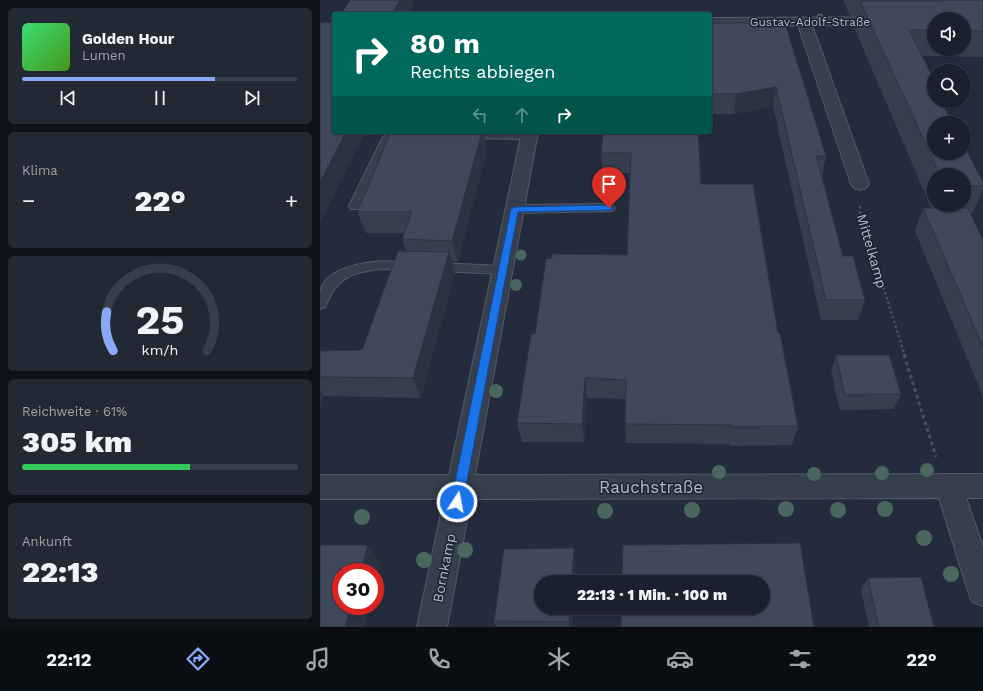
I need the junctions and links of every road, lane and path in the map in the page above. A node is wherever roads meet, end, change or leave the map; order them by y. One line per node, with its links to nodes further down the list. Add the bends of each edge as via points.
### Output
1 (927, 21): 3 (street, Gustav-Adolf-Straße)
2 (712, 22): 3 (street, Gustav-Adolf-Straße)
3 (804, 22): 7 (street)
4 (529, 134): 5 (lane); 10 (street, Bornkamp)
5 (458, 136)
6 (412, 137): 8 (lane, via 388,137)
7 (860, 184): 13 (path, Mittelkamp, via 860,212)
8 (355, 206)
9 (609, 208): 10 (lane)
10 (515, 209): 11 (street, Bornkamp)
11 (503, 270): 12 (lane, via 372,266 339,276 329,286); 17 (street, Bornkamp)
12 (320, 304)
13 (936, 458)
14 (949, 486): 15 (street, Rauchstraße); 17 (street, Rauchstraße); 18 (street)
15 (983, 486)
16 (320, 487): 17 (street, Rauchstraße)
17 (460, 487): 19 (street, Bornkamp)
18 (983, 592)
19 (432, 627)

